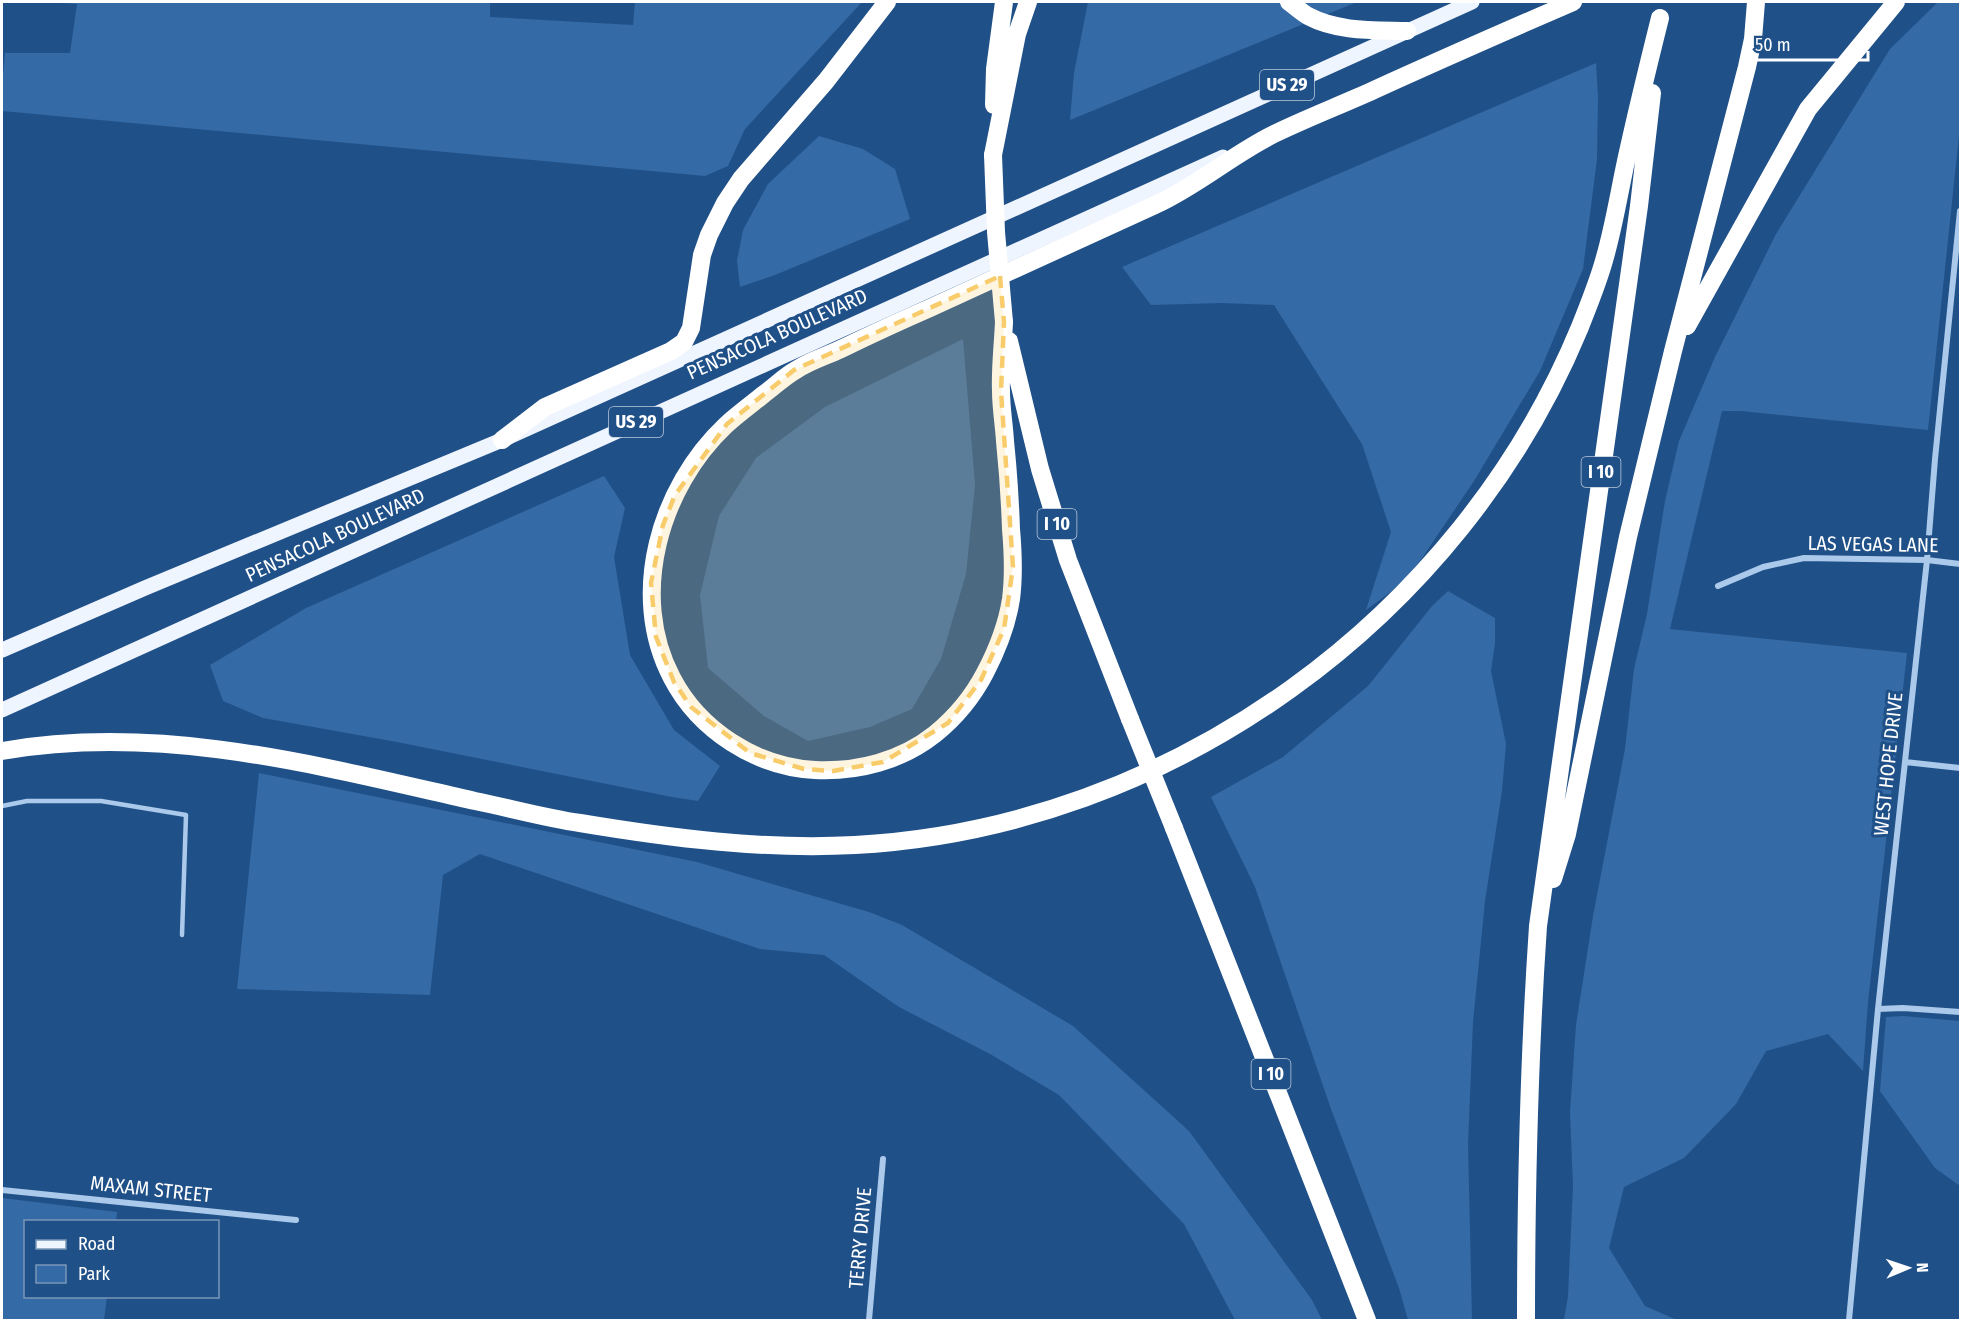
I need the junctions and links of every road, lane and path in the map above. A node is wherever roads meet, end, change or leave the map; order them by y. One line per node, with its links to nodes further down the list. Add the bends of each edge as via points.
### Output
1 (887, 2): 18 (highway, via 725,203 702,255 690,328 684,342 544,407)
2 (1004, 2): 12 (highway, I 10, via 995,69)
3 (1289, 2): 10 (highway, via 1328,24)
4 (1472, 2): 10 (main road, PENSACOLA BOULEVARD / US 29)
5 (1573, 2): 11 (highway, PENSACOLA BOULEVARD / US 29)
6 (1756, 2): 17 (highway, via 1747,67)
7 (1896, 2): 17 (highway, via 1808,109)
8 (1029, 4): 12 (highway, via 1017,34)
9 (1660, 10): 24 (highway, via 1605,260 1549,393 1472,515 1425,571 1318,670 1259,712 1132,779 1056,808 992,825 896,842 797,847 706,841 576,823 292,760 207,747 88,743); 28 (highway, I 10, via 1639,206)
10 (1407, 31): 18 (main road, PENSACOLA BOULEVARD / US 29)
11 (1271, 136): 16 (highway, via 1165,200 794,370 709,443 689,470 663,525 654,557 651,611 662,658 674,682 691,707 730,742 775,763 833,771 875,764 906,752 948,723 966,703 994,655 1011,599 1009,477 1001,391); 23 (main road, PENSACOLA BOULEVARD / US 29)
12 (993, 155): 16 (highway, I 10, bridge)
13 (1960, 212): 14 (street, WEST HOPE DRIVE)
14 (1953, 283): 15 (street); 19 (street, WEST HOPE DRIVE)
15 (1960, 284)
16 (1004, 322): 36 (highway, I 10, bridge, via 1040,469 1065,549)
17 (1673, 351): 28 (highway, via 1628,537 1567,834)
18 (502, 440): 22 (main road, PENSACOLA BOULEVARD / US 29)
19 (1927, 560): 20 (street, LAS VEGAS LANE); 21 (street, LAS VEGAS LANE, via 1804,558 1763,567); 25 (street, WEST HOPE DRIVE)
20 (1960, 564)
21 (1718, 586)
22 (2, 650)
23 (2, 710)
24 (2, 751)
25 (1905, 762): 26 (street); 30 (street, WEST HOPE DRIVE)
26 (1960, 768)
27 (2, 806): 29 (lane, via 27,801 101,801 186,815)
28 (1538, 927): 37 (highway, I 10, via 1526,1212)
29 (182, 934)
30 (1878, 1009): 31 (street); 38 (street, WEST HOPE DRIVE)
31 (1960, 1012)
32 (883, 1159): 35 (street, TERRY DRIVE)
33 (2, 1190): 34 (street, MAXAM STREET)
34 (297, 1220)
35 (869, 1320)
36 (1367, 1320)
37 (1526, 1320)
38 (1849, 1320)

